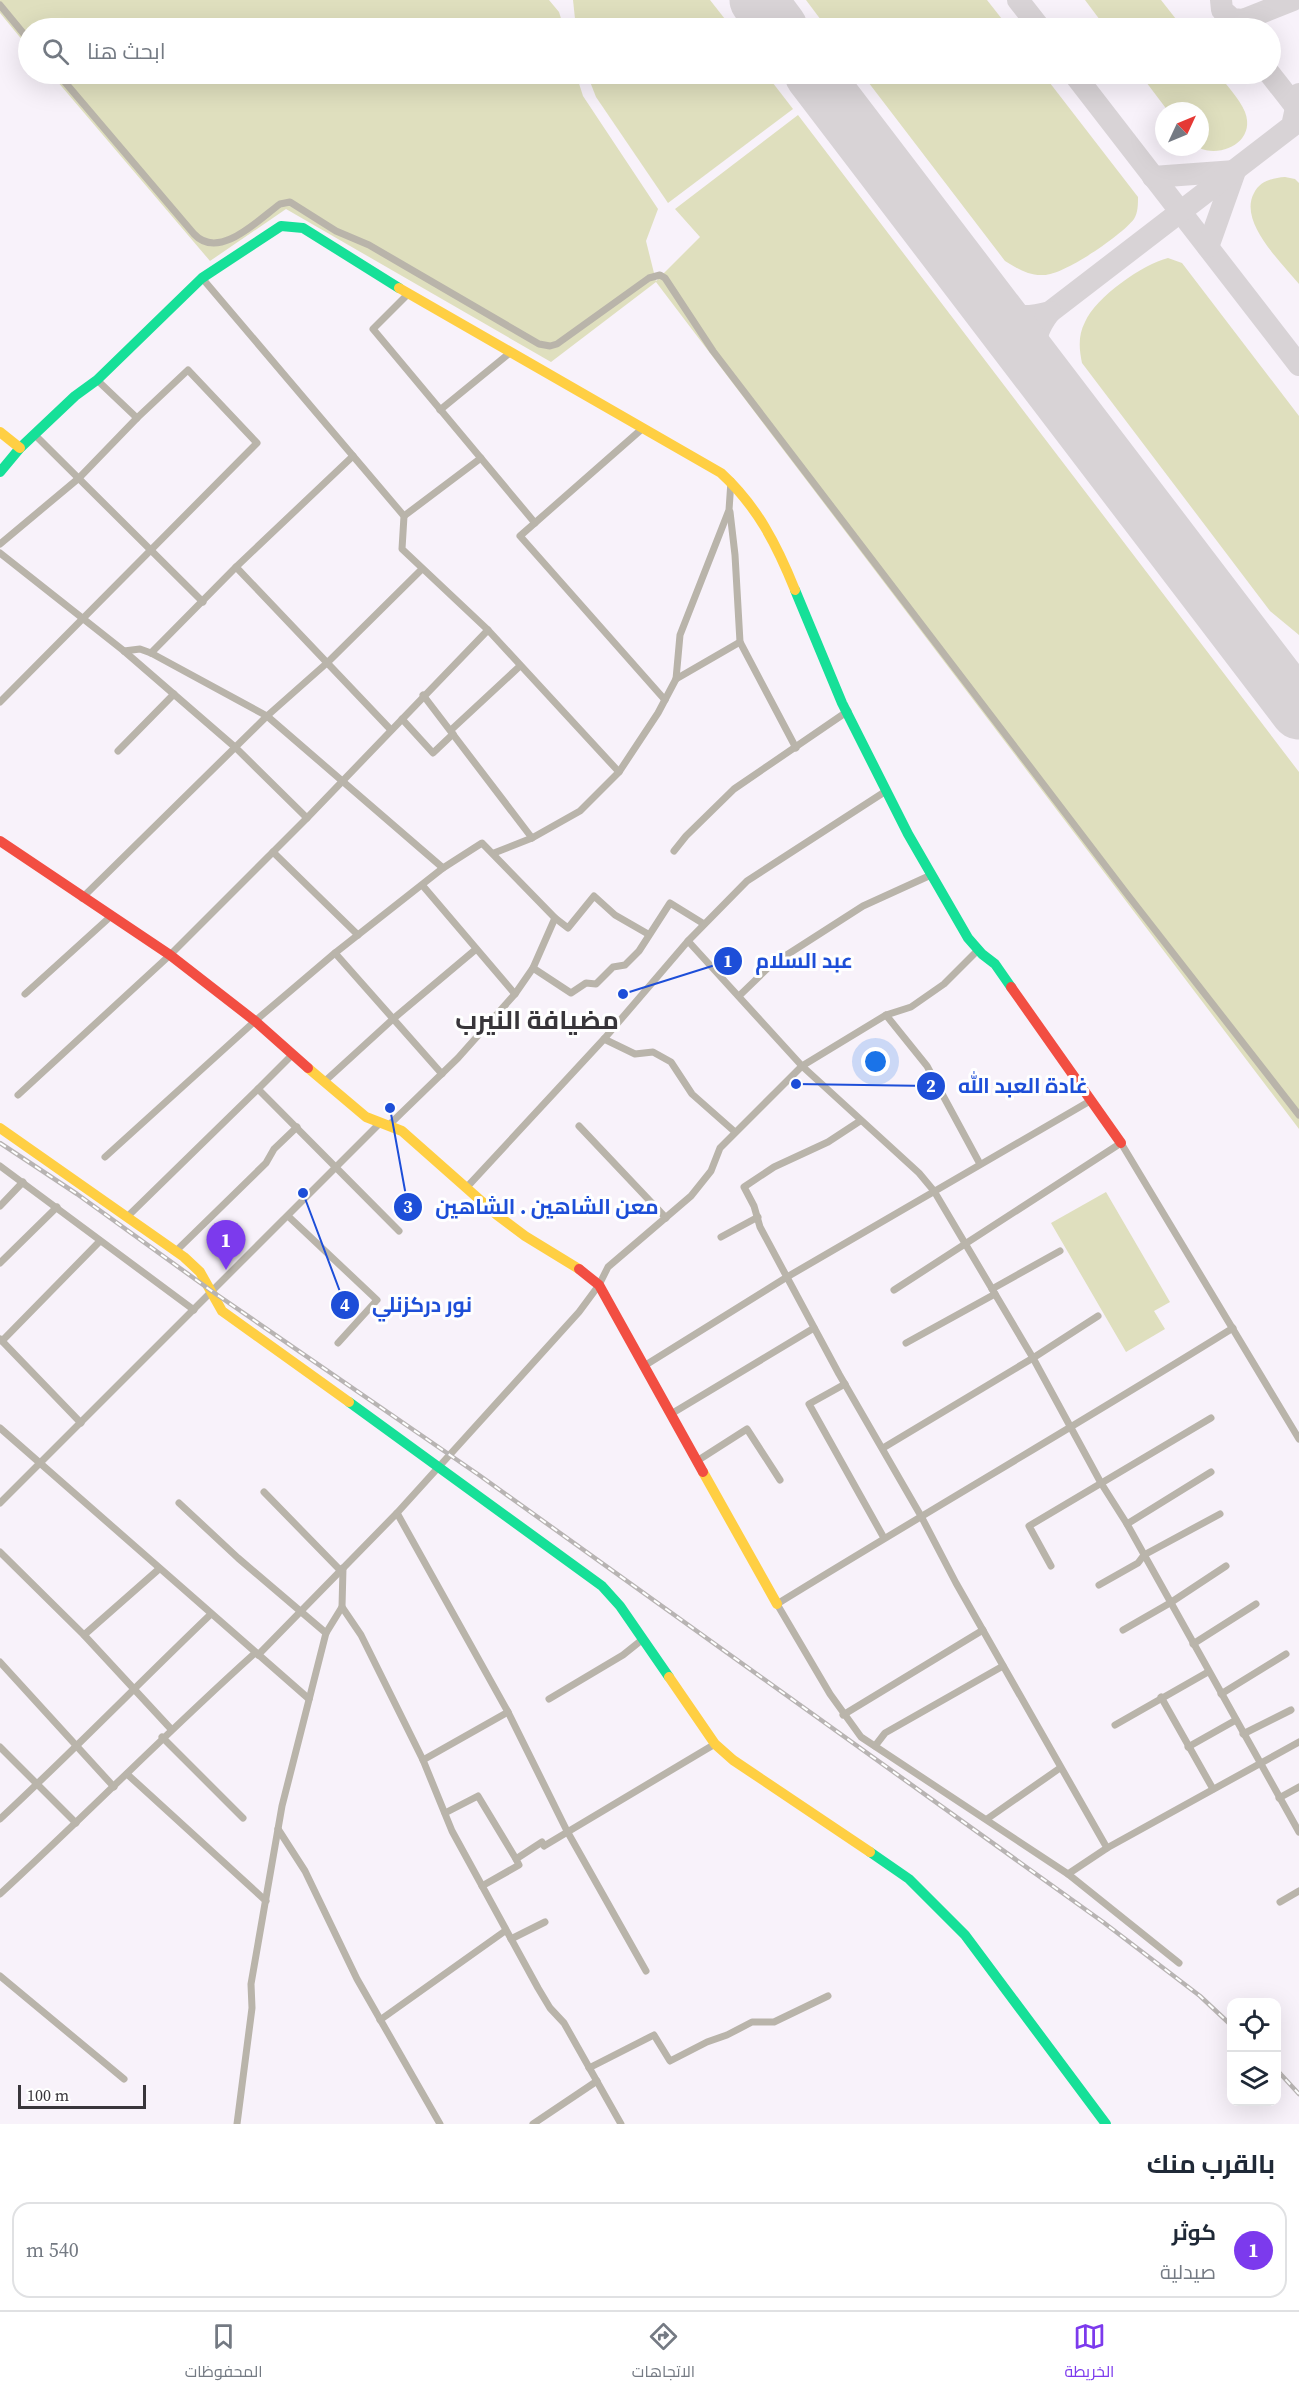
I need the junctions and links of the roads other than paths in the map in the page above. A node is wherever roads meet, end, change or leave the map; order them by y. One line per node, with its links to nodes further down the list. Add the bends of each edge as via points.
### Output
1 (0, 5): 2 (street)
2 (18, 27)
3 (66, 84): 86 (street, via 194,234 207,243 229,240 280,204 290,202 546,346 557,344 649,278 665,278 721,360)
4 (202, 279): 5 (street, via 281,226 303,228); 7 (street); 14 (street)
5 (408, 294): 6 (street); 8 (street, via 373,329)
6 (511, 352): 8 (street); 10 (street)
7 (97, 380): 9 (street); 12 (street)
8 (440, 410): 15 (street)
9 (137, 418): 17 (street); 23 (street, via 188,370 257,442)
10 (643, 428): 18 (street); 21 (street)
11 (0, 432): 13 (street)
12 (34, 434): 13 (street); 17 (street)
13 (20, 448): 16 (street)
14 (353, 456): 20 (street); 25 (street)
15 (481, 458): 20 (street); 21 (street)
16 (0, 472)
17 (79, 478): 22 (street); 23 (street)
18 (731, 481): 19 (street); 40 (street, via 758,514 782,560)
19 (729, 510): 30 (street); 35 (street, via 680,635)
20 (404, 516): 26 (street, via 402,549)
21 (535, 523): 38 (street, via 520,536)
22 (0, 544)
23 (151, 550): 27 (street); 28 (street)
24 (0, 553): 28 (street)
25 (236, 567): 27 (street); 33 (street)
26 (422, 569): 29 (street); 33 (street)
27 (203, 602): 32 (street)
28 (83, 618): 31 (street); 39 (street)
29 (488, 630): 34 (street); 37 (street)
30 (740, 642): 35 (street); 46 (street)
31 (124, 651): 32 (street, via 140,649); 36 (street)
32 (151, 653): 41 (street)
33 (328, 662): 41 (street); 43 (street)
34 (520, 666): 44 (street); 48 (street)
35 (676, 679): 38 (street)
36 (174, 694): 45 (street); 47 (street)
37 (423, 695): 42 (street); 44 (street)
38 (665, 700): 48 (street)
39 (0, 702)
40 (848, 711): 46 (street); 50 (street)
41 (267, 716): 45 (street); 49 (street)
42 (402, 719): 43 (street); 44 (street, via 433,753)
43 (392, 730): 49 (street)
44 (452, 732): 52 (street)
45 (236, 748): 51 (street); 60 (street)
46 (796, 748): 54 (street, via 734,789)
47 (118, 751)
48 (619, 772): 52 (street, via 580,811)
49 (342, 781): 51 (street); 57 (street)
50 (886, 791): 58 (street); 63 (street, via 747,881)
51 (307, 818): 55 (street)
52 (532, 838): 56 (street)
53 (0, 842): 60 (street)
54 (674, 851)
55 (273, 852): 65 (street); 70 (street)
56 (494, 853): 57 (street, via 482,843); 62 (street)
57 (442, 868): 59 (street)
58 (931, 874): 68 (street); 74 (street, via 863,906 771,965)
59 (423, 886): 65 (street); 67 (street)
60 (82, 898): 61 (street)
61 (110, 917): 70 (street); 72 (street)
62 (555, 918): 64 (street, via 568,928 594,896 615,915); 71 (street)
63 (704, 924): 64 (street, via 670,903); 66 (street)
64 (648, 934): 71 (street, via 625,965 613,967 596,984 586,983 571,993)
65 (358, 935): 69 (street)
66 (688, 941): 74 (street); 78 (street)
67 (475, 950): 73 (street); 76 (street)
68 (978, 950): 75 (street, via 944,984 912,1007); 85 (street, via 995,964)
69 (335, 953): 76 (street); 77 (street)
70 (170, 955): 77 (street); 84 (street)
71 (533, 968): 73 (street)
72 (25, 994)
73 (515, 994): 81 (street)
74 (740, 996): 80 (street)
75 (886, 1015): 80 (street); 95 (street, via 927,1066)
76 (393, 1019): 81 (street); 82 (street)
77 (255, 1021): 79 (street); 94 (street)
78 (604, 1039): 92 (street, via 635,1054 652,1052 671,1062 692,1094); 99 (street)
79 (292, 1055): 82 (street); 83 (street)
80 (802, 1066): 87 (street); 92 (street)
81 (442, 1074): 88 (street)
82 (324, 1082): 88 (street, via 366,1117)
83 (258, 1089): 90 (street); 104 (street)
84 (18, 1095)
85 (1090, 1101): 93 (street); 95 (street)
86 (1299, 1115)
87 (860, 1121): 100 (street); 105 (street, via 744,1187)
88 (384, 1124): 97 (street); 99 (street, via 402,1131)
89 (579, 1126): 106 (street)
90 (297, 1127): 97 (street); 111 (street)
91 (0, 1128): 104 (street)
92 (735, 1132): 106 (street, via 720,1148 711,1171 692,1196)
93 (1121, 1143): 110 (street); 122 (street)
94 (105, 1157)
95 (980, 1164): 100 (street)
96 (0, 1166): 98 (street)
97 (336, 1168): 103 (street); 107 (street)
98 (23, 1182): 101 (street); 102 (street)
99 (467, 1187): 115 (street, via 525,1236)
100 (934, 1191): 110 (street); 114 (street)
101 (0, 1206)
102 (57, 1207): 109 (street); 113 (street)
103 (288, 1216): 117 (street); 124 (street, via 377,1300)
104 (127, 1217): 111 (street)
105 (758, 1217): 108 (street); 114 (street)
106 (666, 1218): 115 (street, via 608,1267)
107 (399, 1231)
108 (721, 1237)
109 (100, 1241): 119 (street); 123 (street)
110 (965, 1245): 116 (street); 118 (street)
111 (176, 1251): 117 (street, via 200,1272)
112 (1059, 1251): 118 (street)
113 (0, 1263)
114 (787, 1277): 121 (street); 127 (street)
115 (599, 1285): 127 (street); 138 (street, via 579,1312)
116 (894, 1290)
117 (213, 1292): 119 (street); 138 (street, via 222,1311)
118 (993, 1292): 125 (street); 126 (street)
119 (194, 1310): 131 (street)
120 (1098, 1316): 126 (street)
121 (814, 1328): 128 (street); 129 (street)
122 (1233, 1328): 133 (street); 134 (street)
123 (1, 1340): 131 (street)
124 (338, 1343)
125 (906, 1343)
126 (1033, 1358): 133 (street); 135 (street)
127 (644, 1366): 129 (street)
128 (845, 1384): 135 (street); 149 (street, via 810,1404)
129 (671, 1414): 136 (street)
130 (1211, 1418): 141 (street)
131 (81, 1423): 137 (street)
132 (0, 1428): 137 (street)
133 (1071, 1429): 141 (street); 147 (street)
134 (1299, 1439)
135 (883, 1448): 147 (street)
136 (697, 1461): 140 (street, via 747,1429); 158 (street)
137 (40, 1463): 143 (street); 154 (street)
138 (438, 1466): 145 (street); 167 (street, via 602,1586)
139 (1211, 1472): 148 (street)
140 (780, 1480)
141 (1101, 1483): 148 (street); 152 (street, via 1029,1526)
142 (264, 1492): 155 (street)
143 (0, 1503)
144 (179, 1503): 161 (street)
145 (397, 1513): 155 (street); 180 (street)
146 (1220, 1514): 151 (street)
147 (921, 1516): 149 (street); 163 (street)
148 (1127, 1524): 151 (street)
149 (884, 1538): 158 (street)
150 (0, 1552): 166 (street)
151 (1144, 1555): 156 (street, via 1138,1563); 157 (street)
152 (1051, 1566)
153 (1226, 1566): 157 (street)
154 (159, 1569): 162 (street); 166 (street)
155 (341, 1569): 160 (street); 161 (street)
156 (1099, 1585)
157 (1170, 1603): 164 (street); 168 (street)
158 (777, 1604): 181 (street)
159 (1256, 1604): 168 (street)
160 (342, 1607): 165 (street); 193 (street, via 361,1635)
161 (301, 1612): 165 (street); 169 (street)
162 (211, 1614): 169 (street); 174 (street)
163 (982, 1630): 172 (street); 181 (street)
164 (1123, 1630)
165 (326, 1633): 177 (street)
166 (84, 1635): 174 (street)
167 (644, 1640): 178 (street); 188 (street)
168 (1193, 1644): 173 (street)
169 (256, 1654): 177 (street); 184 (street)
170 (1286, 1654): 175 (street)
171 (0, 1662): 189 (street)
172 (1003, 1666): 190 (street, via 885,1733); 195 (street)
173 (1209, 1672): 175 (street); 176 (street)
174 (132, 1689): 184 (street); 189 (street)
175 (1221, 1694): 182 (street)
176 (1161, 1697): 183 (street); 192 (street)
177 (309, 1699): 207 (street)
178 (549, 1700)
179 (1291, 1710): 185 (street)
180 (508, 1712): 193 (street); 208 (street)
181 (843, 1715): 190 (street, via 861,1737)
182 (1236, 1720): 185 (street); 192 (street)
183 (1115, 1725)
184 (171, 1729): 186 (street)
185 (1244, 1734): 194 (street)
186 (162, 1737): 196 (street); 203 (street)
187 (1299, 1742): 194 (street)
188 (715, 1743): 208 (street); 233 (street, via 733,1760 909,1879 965,1935)
189 (77, 1746): 197 (street); 198 (street)
190 (875, 1746): 205 (street)
191 (0, 1747): 197 (street)
192 (1188, 1747): 200 (street)
193 (423, 1760): 202 (street)
194 (1259, 1763): 200 (street); 201 (street)
195 (1060, 1768): 205 (street); 210 (street)
196 (127, 1774): 198 (street); 216 (street)
197 (38, 1783): 204 (street); 206 (street)
198 (114, 1786): 206 (street)
199 (1299, 1787): 201 (street)
200 (1213, 1789): 210 (street)
201 (1279, 1798): 209 (street)
202 (445, 1813): 211 (street, via 478,1796); 213 (street)
203 (243, 1818)
204 (0, 1819)
205 (987, 1819): 212 (street)
206 (76, 1823): 215 (street)
207 (278, 1829): 216 (street); 225 (street, via 305,1872)
208 (567, 1831): 211 (street); 222 (street)
209 (1299, 1832)
210 (1107, 1848): 212 (street)
211 (516, 1859): 213 (street, via 519,1865)
212 (1068, 1874): 221 (street)
213 (482, 1886): 219 (street)
214 (1299, 1891): 217 (street)
215 (0, 1894)
216 (266, 1901): 229 (street, via 251,1984 252,2008)
217 (1280, 1902)
218 (545, 1922): 220 (street)
219 (505, 1931): 220 (street); 225 (street)
220 (512, 1939): 226 (street, via 550,2008 564,2023)
221 (1179, 1963)
222 (646, 1971)
223 (0, 1976): 227 (street)
224 (828, 1996): 226 (street, via 774,2022 752,2022 670,2061 654,2035)
225 (380, 2020): 230 (street)
226 (590, 2068): 228 (street)
227 (124, 2079)
228 (597, 2081): 231 (street); 232 (street)
229 (237, 2124)
230 (440, 2124)
231 (533, 2124)
232 (621, 2124)
233 (1106, 2124)

